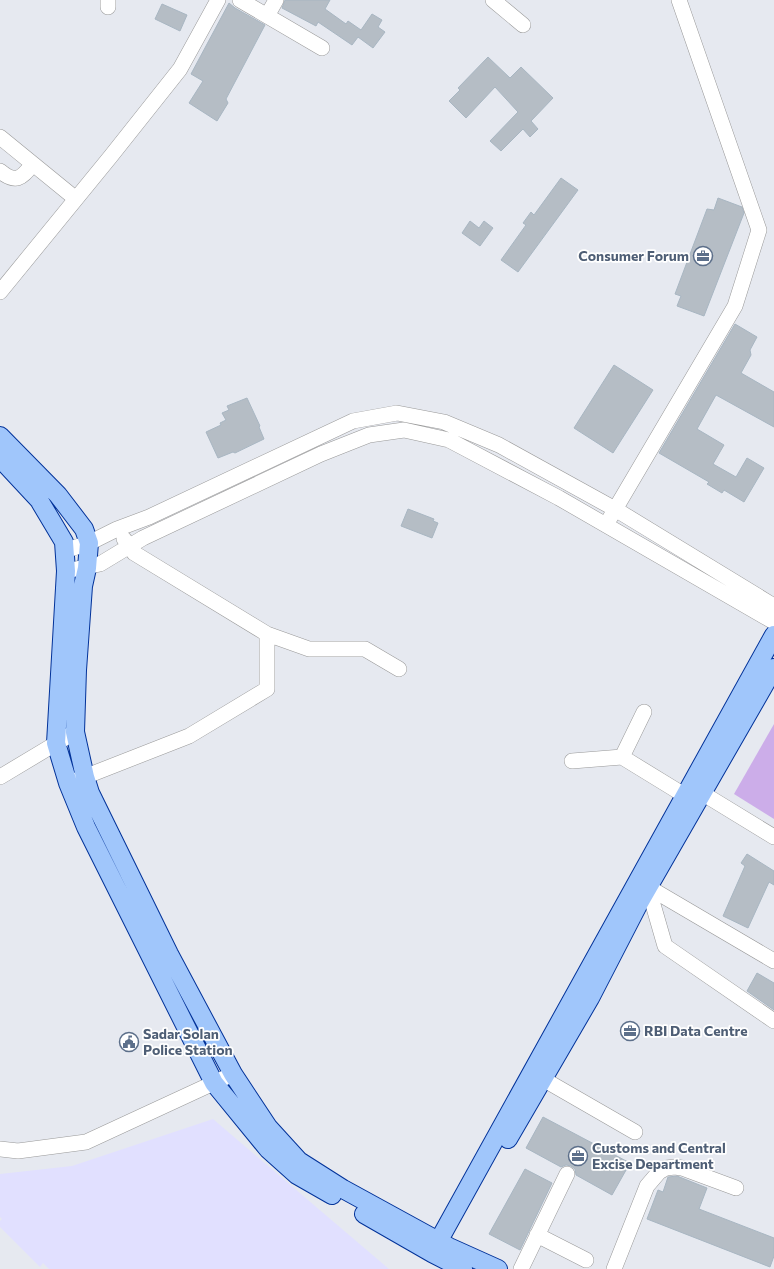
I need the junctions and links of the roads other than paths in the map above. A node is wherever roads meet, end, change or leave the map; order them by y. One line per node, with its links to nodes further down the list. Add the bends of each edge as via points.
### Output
1 (218, 0): 12 (street, via 180,69)
2 (240, 0): 6 (street)
3 (276, 0): 6 (street)
4 (493, 0): 7 (street)
5 (679, 0): 16 (street, via 759,230 735,306)
6 (267, 16): 8 (street)
7 (523, 25)
8 (322, 48)
9 (0, 137): 10 (street)
10 (33, 164): 11 (street, via 23,177 18,179); 12 (street)
11 (0, 171)
12 (76, 199): 13 (street)
13 (0, 292)
14 (0, 436): 19 (main road, via 58,495 84,529)
15 (0, 458): 21 (main road, via 39,500 64,542)
16 (615, 509): 17 (street); 18 (street, via 499,445 444,422 397,413 353,421 149,517); 24 (street)
17 (606, 525): 20 (street, via 449,440 404,430 369,435 321,454); 25 (street)
18 (117, 529): 19 (street); 20 (street)
19 (89, 543): 21 (street); 22 (main road)
20 (129, 546): 22 (street, via 100,564); 26 (street, via 134,553)
21 (64, 552): 23 (main road)
22 (87, 568): 23 (street); 31 (main road, via 83,586)
23 (66, 571): 32 (main road)
24 (774, 606)
25 (774, 622)
26 (267, 634): 29 (street, via 309,650 364,649); 36 (street, via 267,689 189,736)
27 (774, 635): 39 (main road)
28 (774, 668): 38 (main road)
29 (399, 669)
30 (644, 712): 33 (street)
31 (75, 732): 32 (street); 36 (main road)
32 (56, 744): 35 (street); 37 (main road)
33 (622, 757): 34 (street); 39 (street)
34 (572, 761)
35 (2, 771)
36 (85, 777): 37 (street); 44 (main road, via 90,793 170,954)
37 (68, 784): 46 (main road, via 90,834)
38 (702, 794): 40 (street); 41 (main road)
39 (684, 795): 52 (main road)
40 (774, 837)
41 (648, 887): 42 (street); 43 (street, via 665,946); 45 (main road, via 590,998)
42 (774, 961)
43 (774, 1021)
44 (233, 1074): 46 (street); 52 (main road, via 268,1127 299,1161)
45 (543, 1079): 47 (street); 52 (main road)
46 (214, 1083): 48 (street, via 86,1142 18,1151); 52 (main road, via 268,1149 297,1175)
47 (635, 1132)
48 (0, 1149)
49 (567, 1174): 51 (street)
50 (736, 1188): 57 (street, via 682,1168 666,1168 659,1172 647,1186)
51 (537, 1235): 53 (street); 56 (street)
52 (440, 1250): 54 (main road); 55 (main road)
53 (586, 1260)
54 (463, 1269)
55 (498, 1269)
56 (520, 1269)
57 (614, 1269)

